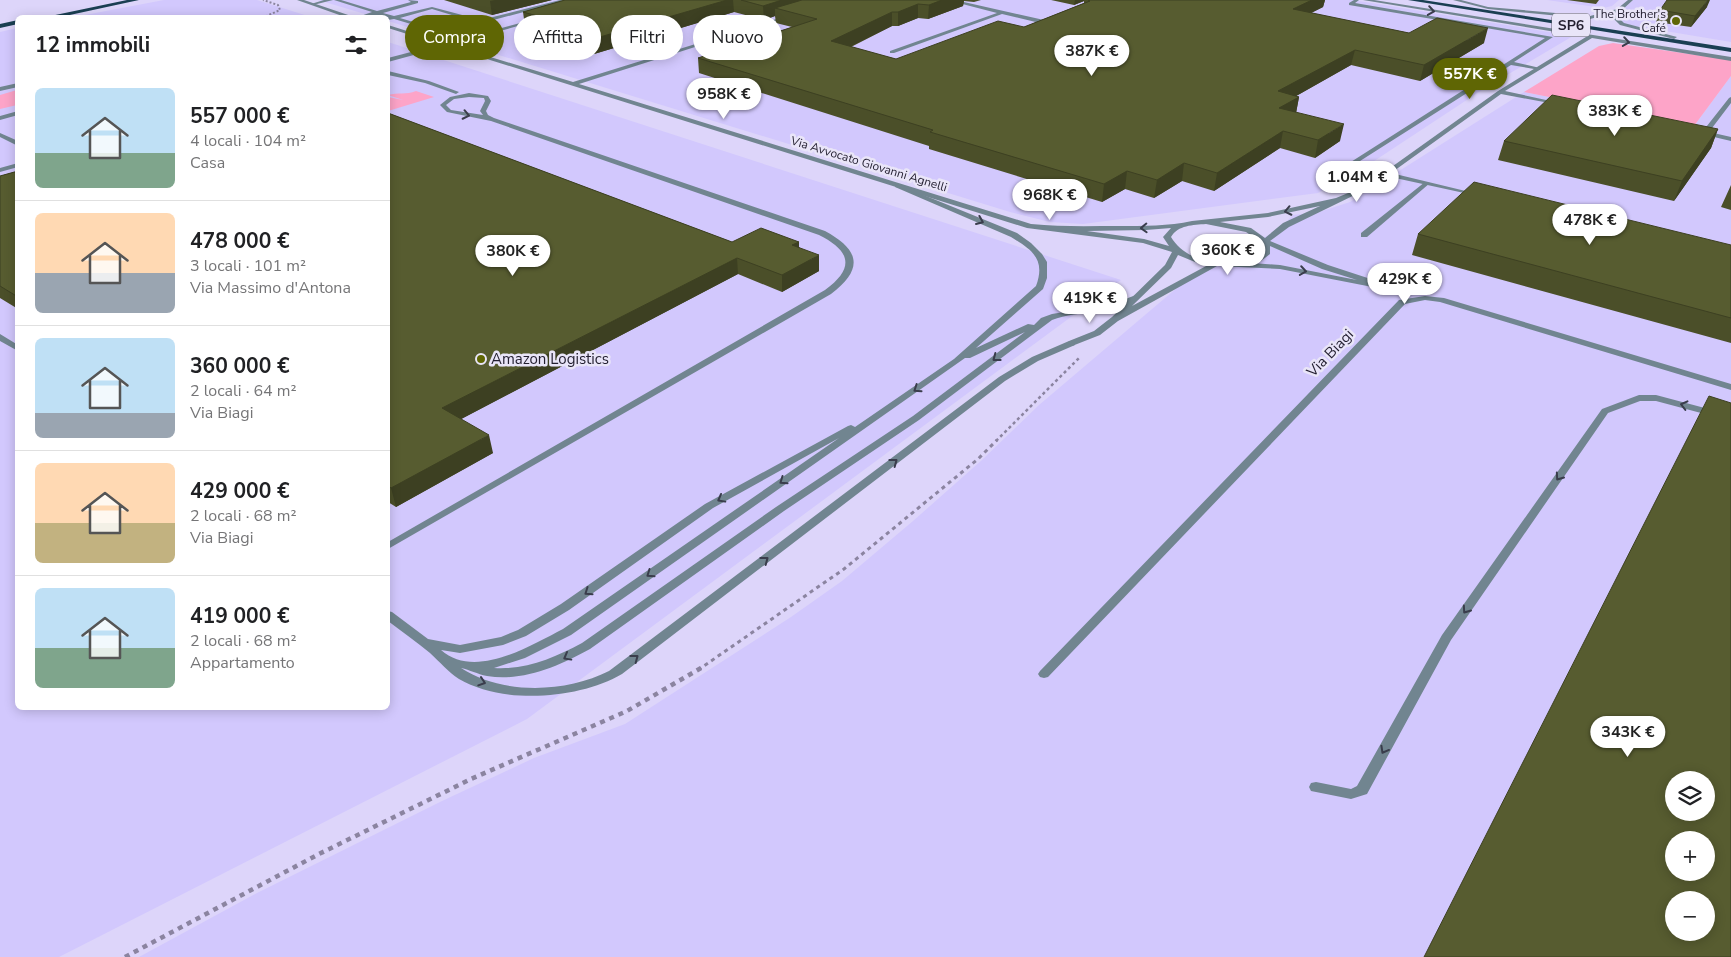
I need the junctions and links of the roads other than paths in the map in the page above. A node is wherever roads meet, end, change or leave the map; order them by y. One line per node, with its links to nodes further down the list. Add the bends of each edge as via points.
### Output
1 (136, 0): 20 (main road)
2 (299, 0): 14 (street)
3 (331, 0): 14 (street)
4 (336, 0): 18 (street)
5 (410, 0): 18 (street, via 416,2)
6 (949, 0): 17 (street)
7 (1356, 0): 44 (street, via 1351,4 1550,37)
8 (1365, 0): 34 (street, one-way to 34)
9 (1411, 0): 37 (main road, SP6)
10 (1435, 0): 16 (main road, SP6)
11 (1455, 0): 16 (street)
12 (1631, 0): 19 (street)
13 (563, 1): 15 (street); 27 (street)
14 (313, 4): 21 (street)
15 (573, 5)
16 (1488, 8): 19 (street, via 1590,18); 35 (main road, SP6)
17 (1001, 12): 26 (street, via 1044,22); 38 (street)
18 (376, 13): 22 (street); 23 (street)
19 (1611, 13): 35 (street, via 1622,24)
20 (59, 15)
21 (347, 15)
22 (368, 15)
23 (382, 15)
24 (456, 15): 28 (street, via 432,8)
25 (791, 15): 49 (street)
26 (1061, 15)
27 (504, 16)
28 (390, 18): 29 (street)
29 (405, 22)
30 (15, 23): 31 (main road)
31 (0, 26)
32 (390, 28): 33 (street, Via Avvocato Giovanni Agnelli)
33 (405, 32)
34 (1590, 37): 42 (street, one-way to 42); 46 (street)
35 (1674, 37): 36 (main road, SP6)
36 (1731, 46)
37 (1731, 50)
38 (892, 52)
39 (405, 55): 41 (street)
40 (405, 57): 45 (street)
41 (390, 59)
42 (1731, 59)
43 (494, 60): 49 (street, Via Avvocato Giovanni Agnelli)
44 (1510, 63): 46 (street); 70 (street, via 1345,168)
45 (390, 66)
46 (1538, 69): 53 (street)
47 (390, 74): 48 (street)
48 (399, 76): 52 (street); 54 (street, via 415,86)
49 (574, 84): 68 (street, Via Avvocato Giovanni Agnelli)
50 (15, 86): 51 (street)
51 (0, 90)
52 (456, 92)
53 (1500, 92): 56 (street); 67 (street)
54 (445, 95)
55 (1731, 99): 61 (street)
56 (1568, 106)
57 (15, 114): 58 (street)
58 (0, 118)
59 (492, 119): 59 (street, one-way to 59, via 482,111 488,100 486,96 462,95 443,105 449,110); 92 (street, via 831,237 849,253 850,272 844,282 828,292)
60 (1695, 131): 61 (street)
61 (1705, 133): 63 (street)
62 (0, 135): 64 (street)
63 (1731, 139)
64 (15, 142)
65 (15, 166): 66 (street)
66 (0, 170)
67 (1385, 174): 69 (street); 70 (street)
68 (886, 182): 75 (street, Via Avvocato Giovanni Agnelli, via 1030,226); 88 (street, one-way to 88, via 1014,235 1042,258 1045,276 1040,287)
69 (1427, 183): 71 (street); 76 (street)
70 (1367, 187): 72 (street)
71 (1484, 196)
72 (1338, 200): 73 (street, one-way to 73, via 1268,215); 77 (street, via 1286,225)
73 (1208, 222): 74 (street); 77 (street, via 1236,226)
74 (1192, 223): 75 (street, one-way to 75, via 1146,228); 78 (street, via 1171,231 1167,238)
75 (1058, 228): 78 (street, via 1144,241)
76 (1364, 234)
77 (1265, 241): 80 (street, via 1267,252 1263,256); 81 (street)
78 (1176, 252): 79 (street, via 1193,260); 82 (street, via 1168,266)
79 (1216, 264): 80 (street); 85 (street)
80 (1237, 265): 81 (street, one-way to 81, via 1280,267)
81 (1393, 290): 83 (street)
82 (1141, 294): 84 (street, via 1123,305); 85 (street)
83 (1425, 298): 89 (street, Via Biagi, via 1441,300); 97 (street, Via Biagi, via 1395,306)
84 (1049, 318): 88 (street); 96 (street, one-way to 96, via 916,418 563,660 539,668 510,672 479,670)
85 (1115, 319): 95 (street, one-way to 85, via 460,673 498,688 559,691 601,680 618,671 1002,379 1035,359 1097,334)
86 (0, 337): 87 (street)
87 (15, 347)
88 (957, 361): 90 (street, one-way to 90)
89 (1731, 387)
90 (902, 399): 94 (street, one-way to 94, via 709,506 565,607 522,633 503,641 460,649); 96 (street, one-way to 96, via 567,632 492,664 472,666)
91 (1731, 418): 98 (street, one-way to 98, via 1656,398 1639,398 1605,411 1446,638 1362,790 1351,794)
92 (390, 545)
93 (390, 617): 94 (street)
94 (421, 641): 95 (street)
95 (442, 657): 96 (street)
96 (456, 663)
97 (1044, 674)
98 (1316, 787)

